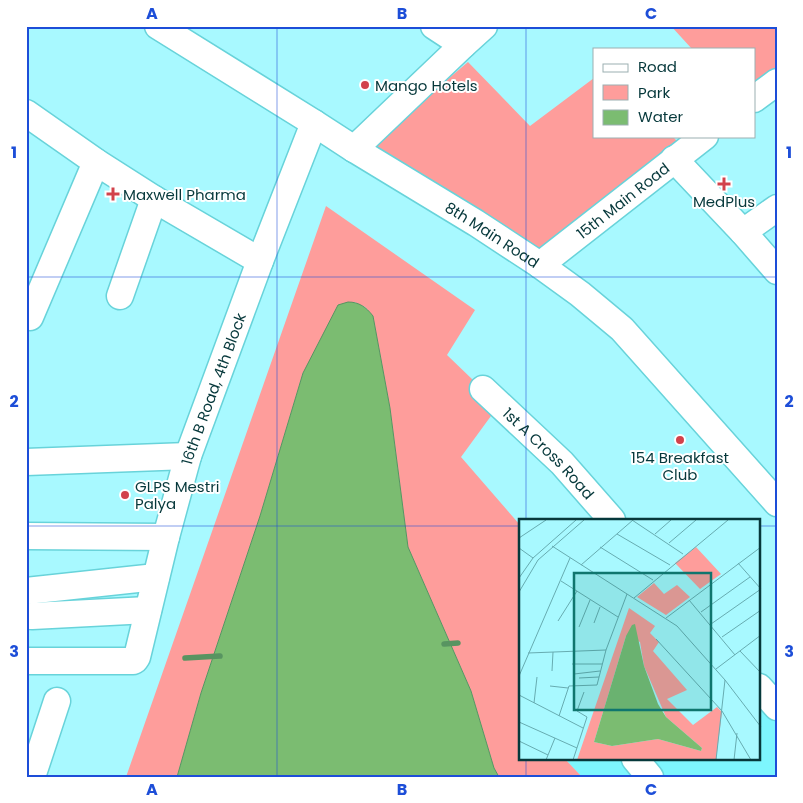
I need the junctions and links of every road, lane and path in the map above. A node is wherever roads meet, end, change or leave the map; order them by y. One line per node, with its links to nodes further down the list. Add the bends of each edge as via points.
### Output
1 (158, 26): 8 (street, 8th Main Road)
2 (434, 26): 4 (street)
3 (484, 26): 4 (street)
4 (463, 45): 10 (street)
5 (777, 82): 6 (street)
6 (756, 98)
7 (26, 113): 12 (street)
8 (314, 122): 10 (street, 8th Main Road); 16 (street, 16th B Road, 4th Block)
9 (702, 138): 11 (street, 15th Main Road)
10 (354, 149): 17 (street, 8th Main Road)
11 (674, 159): 15 (street); 17 (street, 15th Main Road)
12 (96, 162): 13 (street); 20 (street)
13 (154, 199): 16 (street); 19 (street)
14 (777, 208): 15 (street)
15 (743, 232): 18 (street)
16 (260, 262): 22 (street, 16th B Road, 4th Block)
17 (540, 265): 24 (street, 8th Main Road, via 622,329)
18 (777, 271)
19 (120, 296)
20 (30, 317)
21 (483, 390): 25 (street, 1st A Cross Road, via 562,463)
22 (188, 456): 23 (street); 27 (street, 16th B Road, 4th Block)
23 (26, 462)
24 (777, 504)
25 (611, 519)
26 (26, 536): 27 (street)
27 (166, 537): 28 (street, 16th B Road, 4th Block)
28 (156, 576): 29 (street); 30 (street, 16th B Road, 4th Block)
29 (26, 591)
30 (148, 610): 31 (street); 32 (street, 16th B Road, 4th Block, via 137,657 133,661)
31 (32, 616)
32 (26, 661)
33 (760, 689): 35 (street)
34 (57, 701): 37 (street)
35 (777, 707)
36 (636, 760): 38 (street)
37 (32, 777)
38 (650, 777)

